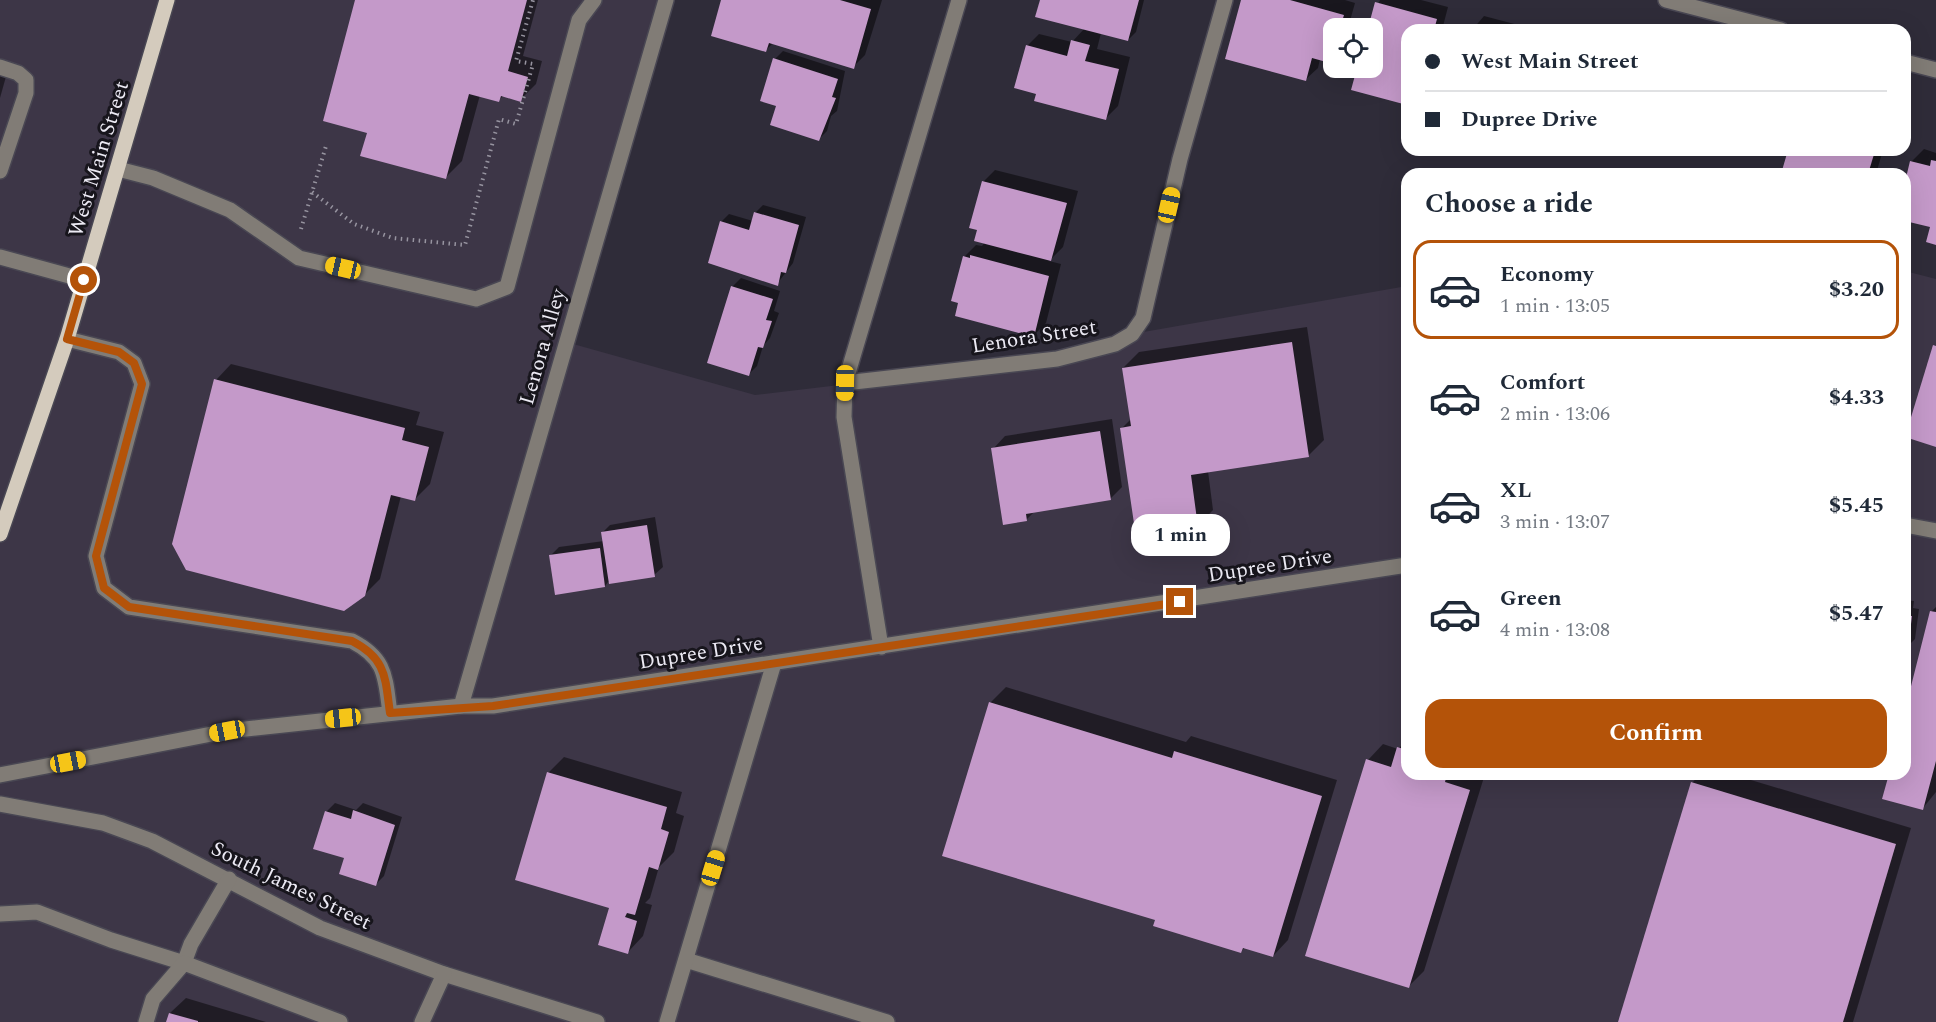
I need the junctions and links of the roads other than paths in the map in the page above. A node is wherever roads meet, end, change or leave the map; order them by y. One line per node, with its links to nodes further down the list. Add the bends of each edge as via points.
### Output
1 (167, 0): 11 (main road, West Main Street)
2 (594, 0): 11 (street, via 579,20 507,287 477,299 299,258 230,210 153,178)
3 (666, 0): 23 (street, Lenora Alley)
4 (959, 0): 16 (street)
5 (1225, 0): 16 (street, Lenora Street, via 1180,159 1143,318 1132,334 1115,344 1057,359)
6 (1666, 0): 7 (street)
7 (1758, 24)
8 (1911, 64): 10 (street)
9 (0, 67): 12 (street, via 18,73 26,81 26,93)
10 (1936, 70)
11 (118, 169): 14 (main road, West Main Street)
12 (0, 171)
13 (0, 257): 14 (street)
14 (84, 280): 15 (main road, West Main Street)
15 (67, 339): 19 (main road, West Main Street); 24 (street, via 119,352 134,363 142,384 96,556 104,588 129,607 352,641 370,650 383,668)
16 (845, 383): 21 (street, via 844,417)
17 (1911, 526): 18 (street)
18 (1936, 531)
19 (0, 534)
20 (1401, 567): 21 (street, Dupree Drive)
21 (881, 647): 22 (street, Dupree Drive)
22 (774, 663): 23 (street, Dupree Drive, via 493,706); 29 (street)
23 (461, 706): 24 (street, Dupree Drive)
24 (390, 713): 25 (street, Dupree Drive, via 227,731)
25 (0, 775)
26 (0, 804): 27 (street, South James Street, via 103,824 152,841)
27 (230, 879): 30 (street); 31 (street, South James Street, via 320,928)
28 (0, 915): 30 (street, via 37,912)
29 (686, 960): 37 (street); 38 (street)
30 (184, 963): 33 (street, via 153,999); 34 (street)
31 (444, 974): 32 (street, South James Street); 35 (street)
32 (579, 1019): 36 (street, South James Street)
33 (146, 1022)
34 (340, 1022)
35 (422, 1022)
36 (597, 1022)
37 (668, 1022)
38 (887, 1022)

